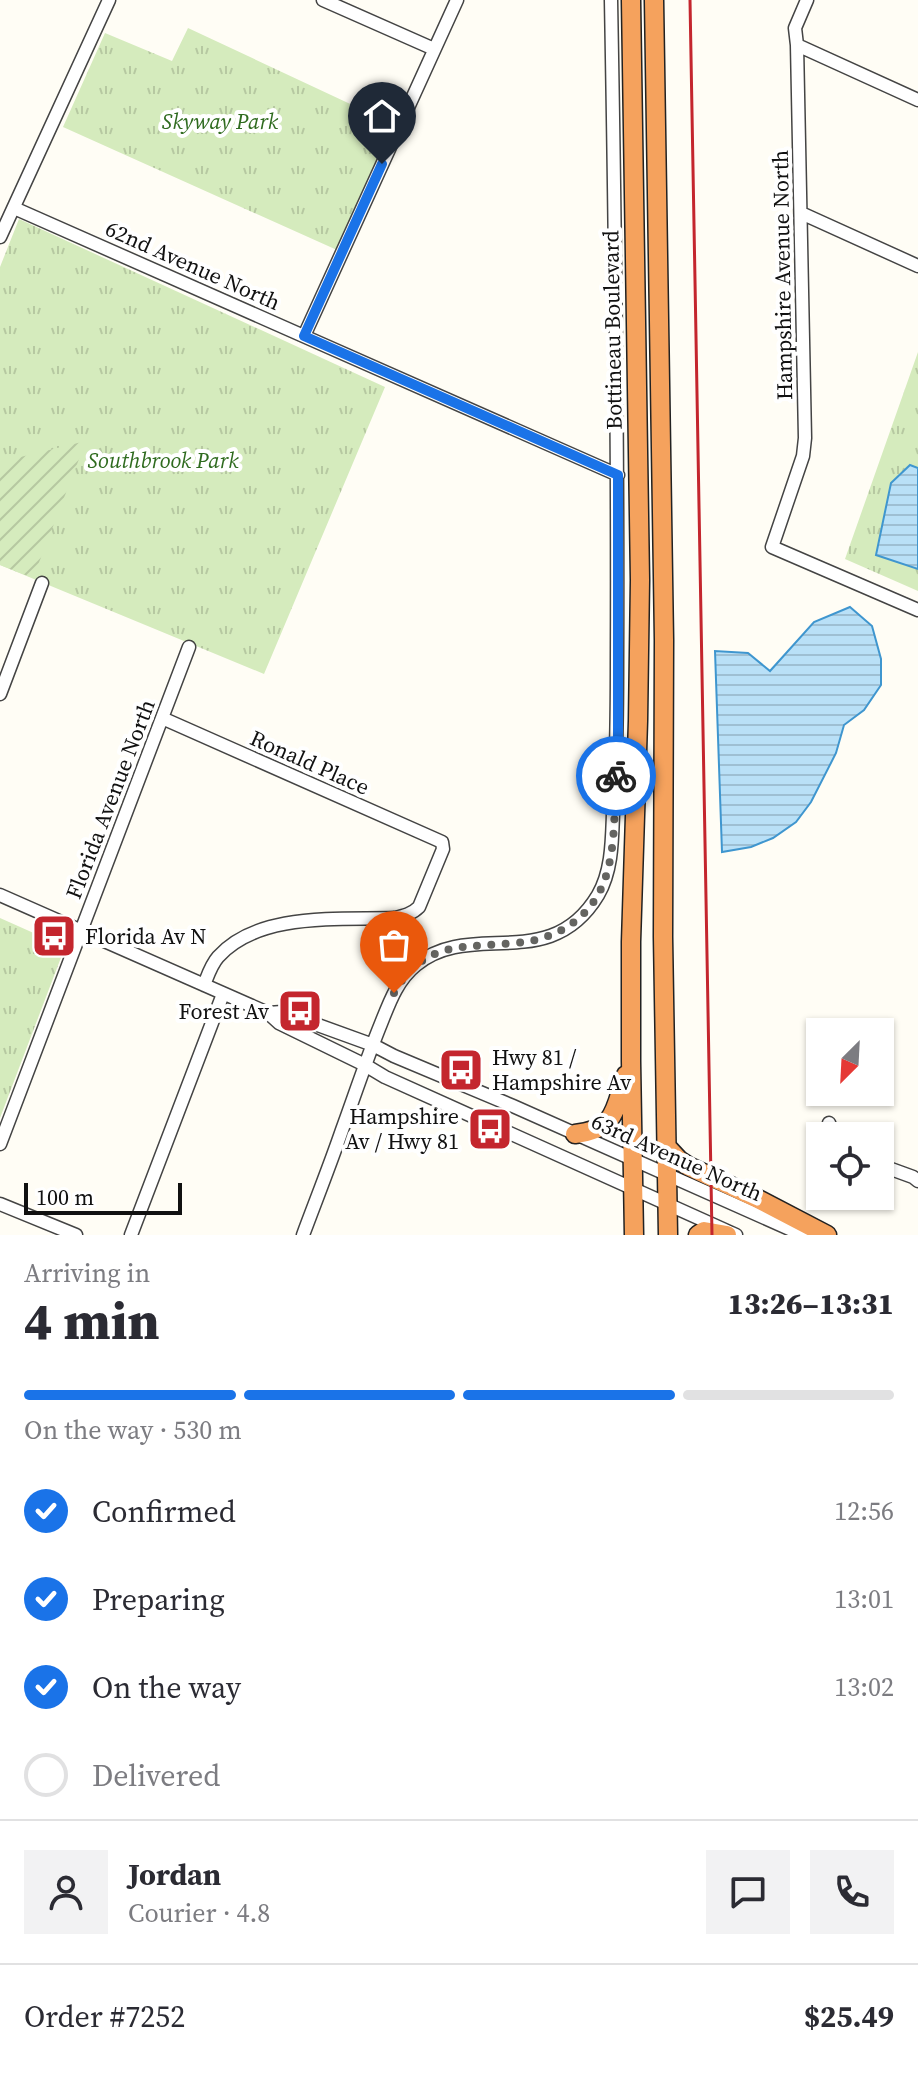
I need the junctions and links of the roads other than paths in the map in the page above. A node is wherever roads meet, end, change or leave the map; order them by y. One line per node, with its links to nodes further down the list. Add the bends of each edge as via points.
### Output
1 (109, 0): 11 (street)
2 (323, 0): 9 (street)
3 (457, 0): 9 (street)
4 (611, 0): 16 (street)
5 (631, 0): 28 (highway, Bottineau Boulevard, via 640,580)
6 (654, 0): 32 (highway)
7 (807, 0): 8 (street, Hampshire Avenue North, via 795,28)
8 (797, 45): 10 (street); 12 (street, Hampshire Avenue North)
9 (434, 49): 15 (street)
10 (918, 100)
11 (14, 208): 13 (street); 15 (street, 62nd Avenue North)
12 (801, 213): 14 (street); 18 (street, Hampshire Avenue North, via 805,438 772,547)
13 (0, 237)
14 (918, 266)
15 (304, 336): 16 (street, 62nd Avenue North)
16 (618, 475): 27 (street, via 618,747 604,884 579,919 550,936 460,947 421,961 398,984)
17 (42, 583): 20 (street)
18 (918, 610)
19 (189, 647): 21 (street, Florida Avenue North)
20 (0, 694)
21 (162, 718): 23 (street, Florida Avenue North); 24 (street, Ronald Place, via 442,842 419,907 407,916 274,925 227,949)
22 (0, 895): 23 (street, 63rd Avenue North)
23 (82, 931): 24 (street, 63rd Avenue North); 31 (street, Florida Avenue North)
24 (204, 985): 25 (street, 63rd Avenue North)
25 (223, 994): 26 (street, 63rd Avenue North); 41 (street)
26 (268, 1013): 27 (street, 63rd Avenue North, via 282,1012); 29 (street, 63rd Avenue North)
27 (373, 1045): 29 (street); 30 (street, 63rd Avenue North)
28 (631, 1061): 30 (highway, via 610,1119 593,1132); 33 (highway, Bottineau Boulevard)
29 (365, 1065): 37 (street, 63rd Avenue North); 42 (street)
30 (575, 1134): 33 (street, 63rd Avenue North)
31 (0, 1144)
32 (666, 1146): 35 (highway); 49 (highway, via 688,1166)
33 (634, 1159): 35 (street, 63rd Avenue North); 37 (highway, Bottineau Boulevard)
34 (894, 1170): 36 (street)
35 (666, 1173): 39 (highway); 48 (street, 63rd Avenue North)
36 (918, 1181)
37 (634, 1189): 39 (street, 63rd Avenue North); 43 (highway, Bottineau Boulevard)
38 (0, 1204): 40 (street)
39 (667, 1204): 44 (highway); 47 (street, 63rd Avenue North)
40 (76, 1235)
41 (131, 1235)
42 (303, 1235)
43 (634, 1235)
44 (668, 1235)
45 (698, 1235): 46 (highway)
46 (727, 1235)
47 (736, 1235)
48 (803, 1235)
49 (827, 1235)

